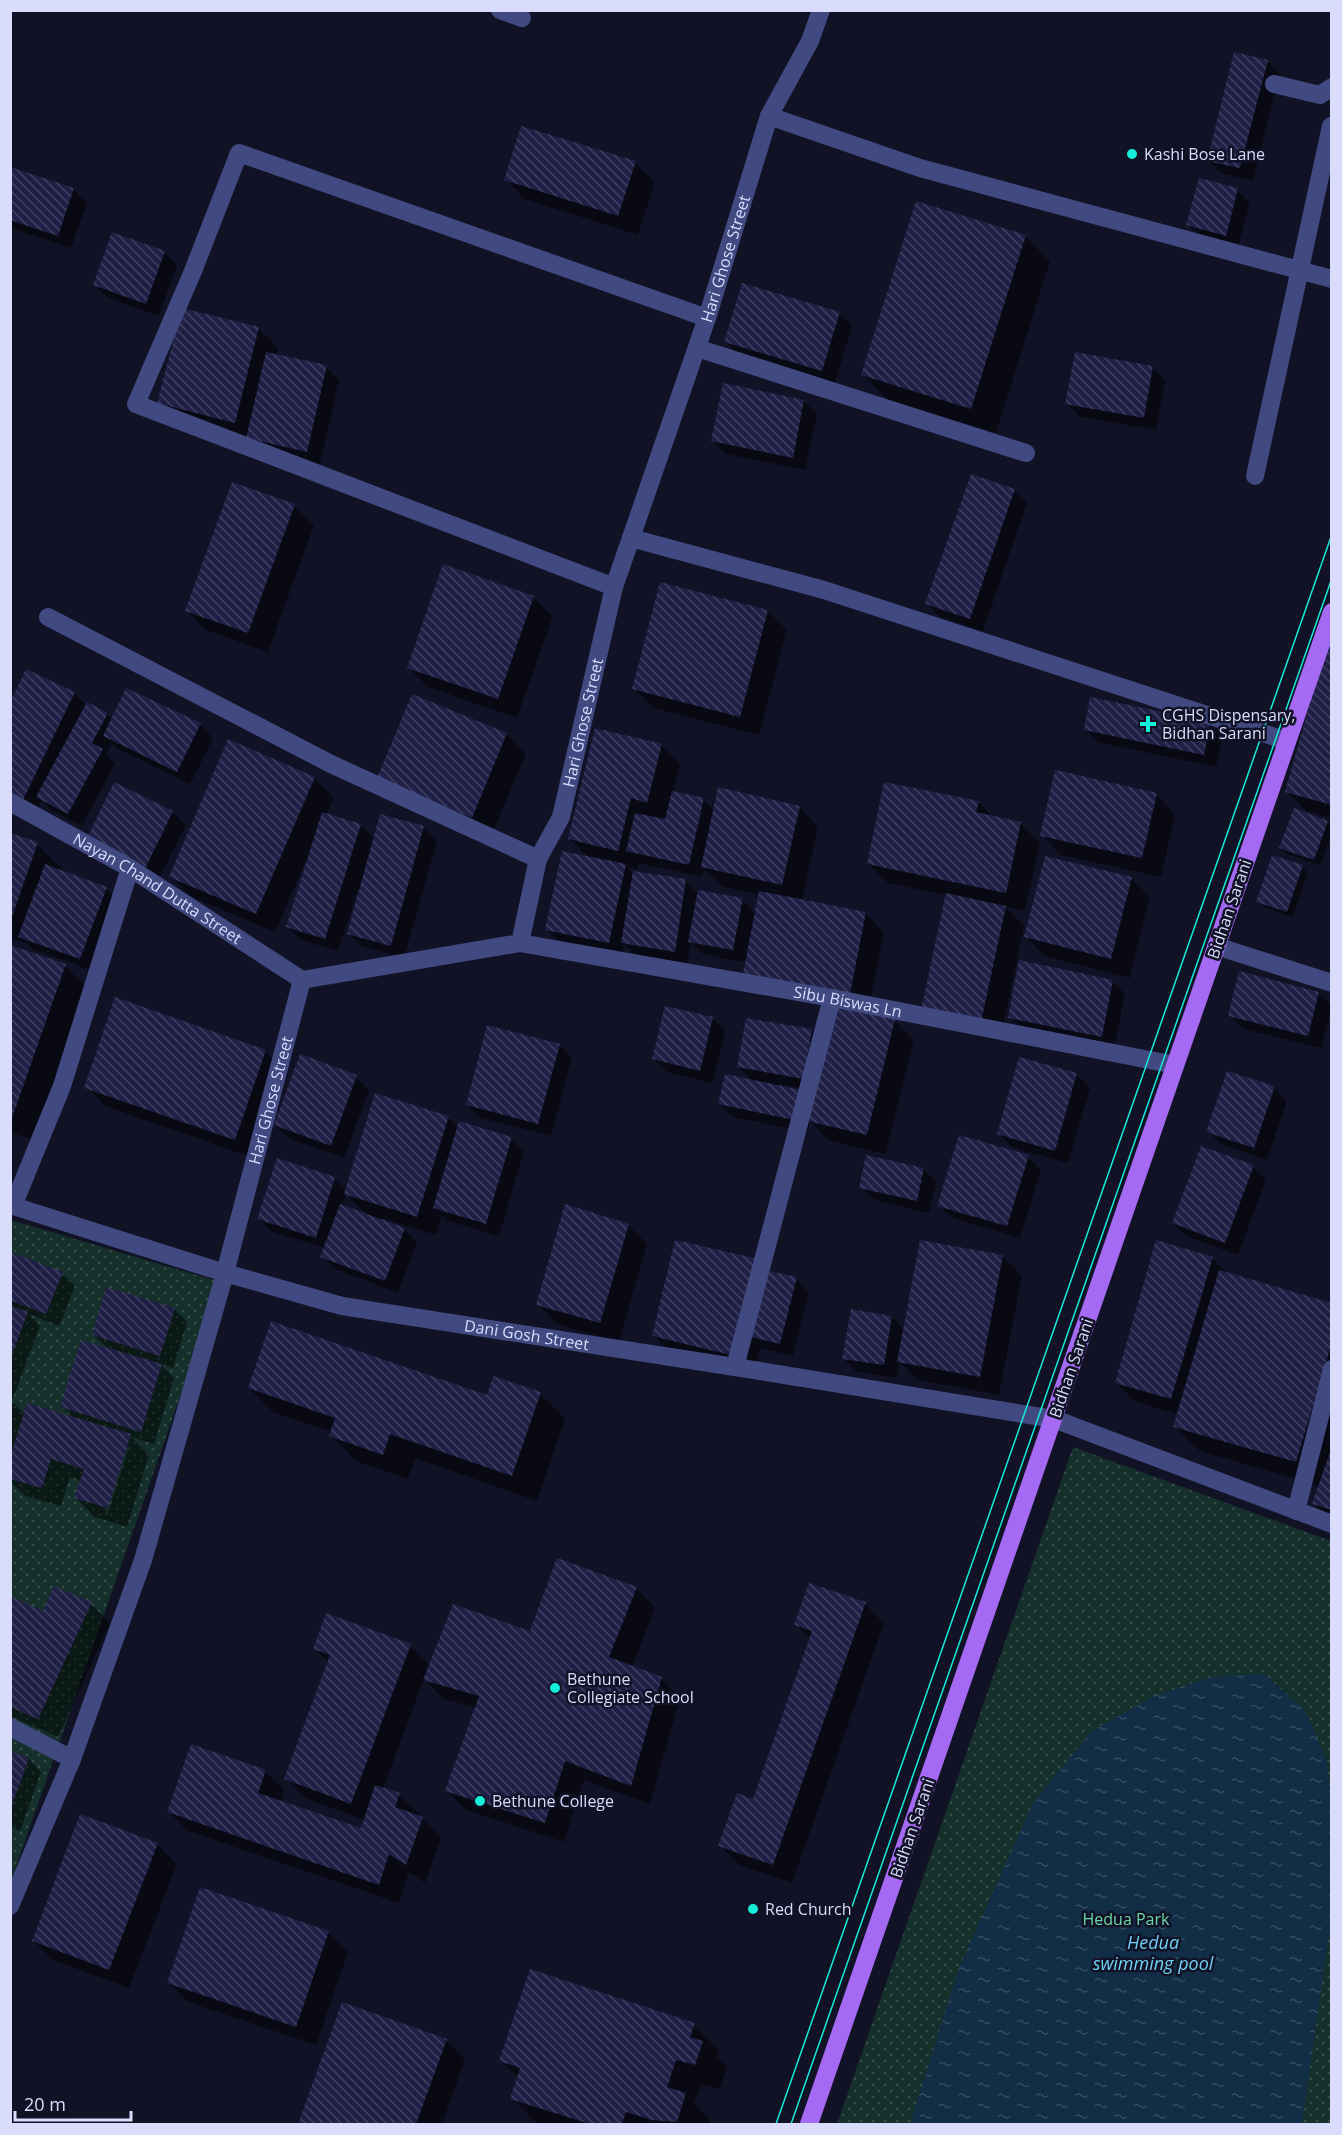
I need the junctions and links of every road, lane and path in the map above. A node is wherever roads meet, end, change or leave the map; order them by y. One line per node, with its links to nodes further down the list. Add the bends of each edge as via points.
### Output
1 (500, 10): 3 (street)
2 (821, 10): 6 (street, Hari Ghose Street, via 810,41)
3 (522, 18)
4 (1274, 84): 5 (street, via 1320,95)
5 (1332, 87)
6 (770, 116): 8 (street, via 920,168); 10 (street, Hari Ghose Street)
7 (1330, 126): 8 (street)
8 (1299, 270): 9 (street); 13 (street)
9 (1332, 279)
10 (707, 318): 11 (street, Hari Ghose Street); 15 (street, via 239,153 136,404)
11 (697, 348): 12 (street); 14 (street, Hari Ghose Street)
12 (1026, 453)
13 (1255, 476)
14 (631, 538): 15 (street, Hari Ghose Street); 18 (street, via 824,590)
15 (614, 587): 20 (street, Hari Ghose Street, via 561,817)
16 (1332, 612): 18 (main road, Bidhan Sarani)
17 (48, 617): 20 (street, via 331,764)
18 (1287, 741): 23 (main road, Bidhan Sarani)
19 (10, 802): 21 (street, Nayan Chand Dutta Street)
20 (538, 859): 22 (street, Hari Ghose Street)
21 (130, 868): 24 (street, Nayan Chand Dutta Street); 28 (street, via 62,1086)
22 (520, 943): 24 (street); 26 (street, Sibu Biswas Ln)
23 (1216, 946): 25 (street); 27 (main road, Bidhan Sarani)
24 (302, 980): 29 (street, Hari Ghose Street)
25 (1332, 983)
26 (832, 998): 27 (street, Sibu Biswas Ln); 30 (street)
27 (1175, 1065): 32 (main road, Bidhan Sarani)
28 (12, 1206): 29 (street, Dani Gosh Street)
29 (225, 1273): 30 (street, Dani Gosh Street, via 342,1306); 36 (street, Hari Ghose Street, via 143,1560)
30 (735, 1367): 32 (street, Dani Gosh Street)
31 (1332, 1369): 33 (street)
32 (1054, 1419): 33 (street, Dani Gosh Street); 38 (main road, Bidhan Sarani)
33 (1296, 1511): 34 (street, Dani Gosh Street)
34 (1332, 1524)
35 (10, 1727): 36 (street)
36 (72, 1759): 37 (street, Hari Ghose Street)
37 (10, 1906)
38 (809, 2124)

